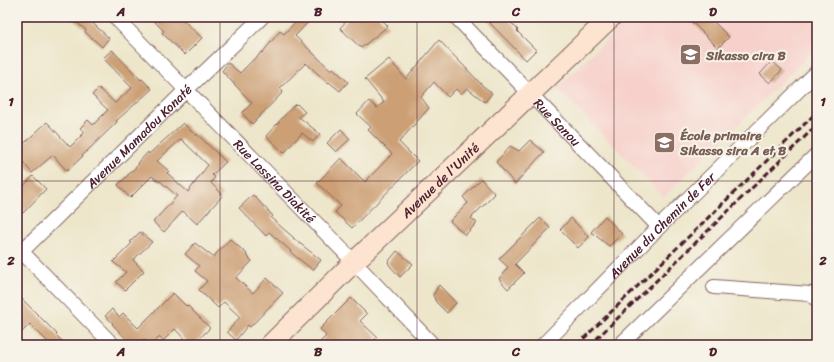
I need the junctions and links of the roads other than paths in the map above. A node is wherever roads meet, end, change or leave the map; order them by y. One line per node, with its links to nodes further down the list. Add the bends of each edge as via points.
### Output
1 (116, 17): 6 (street, Rue Lassina Diakité)
2 (262, 17): 6 (street, Avenue Mamadou Konaté)
3 (456, 17): 7 (street, Rue Sanou)
4 (611, 17): 7 (street, Avenue de l'Unité)
5 (817, 72): 9 (street, Avenue du Chemin de Fer)
6 (186, 90): 10 (street, Avenue Mamadou Konaté); 11 (street, Rue Lassina Diakité)
7 (531, 94): 9 (street, Rue Sanou); 11 (street, Avenue de l'Unité)
8 (817, 154): 18 (street)
9 (659, 227): 17 (street, Avenue du Chemin de Fer)
10 (19, 251): 14 (street)
11 (354, 262): 15 (street, Avenue de l'Unité); 16 (street, Rue Lassina Diakité)
12 (714, 287): 13 (street)
13 (814, 294)
14 (113, 345)
15 (270, 345)
16 (433, 345)
17 (544, 345)
18 (620, 345)

